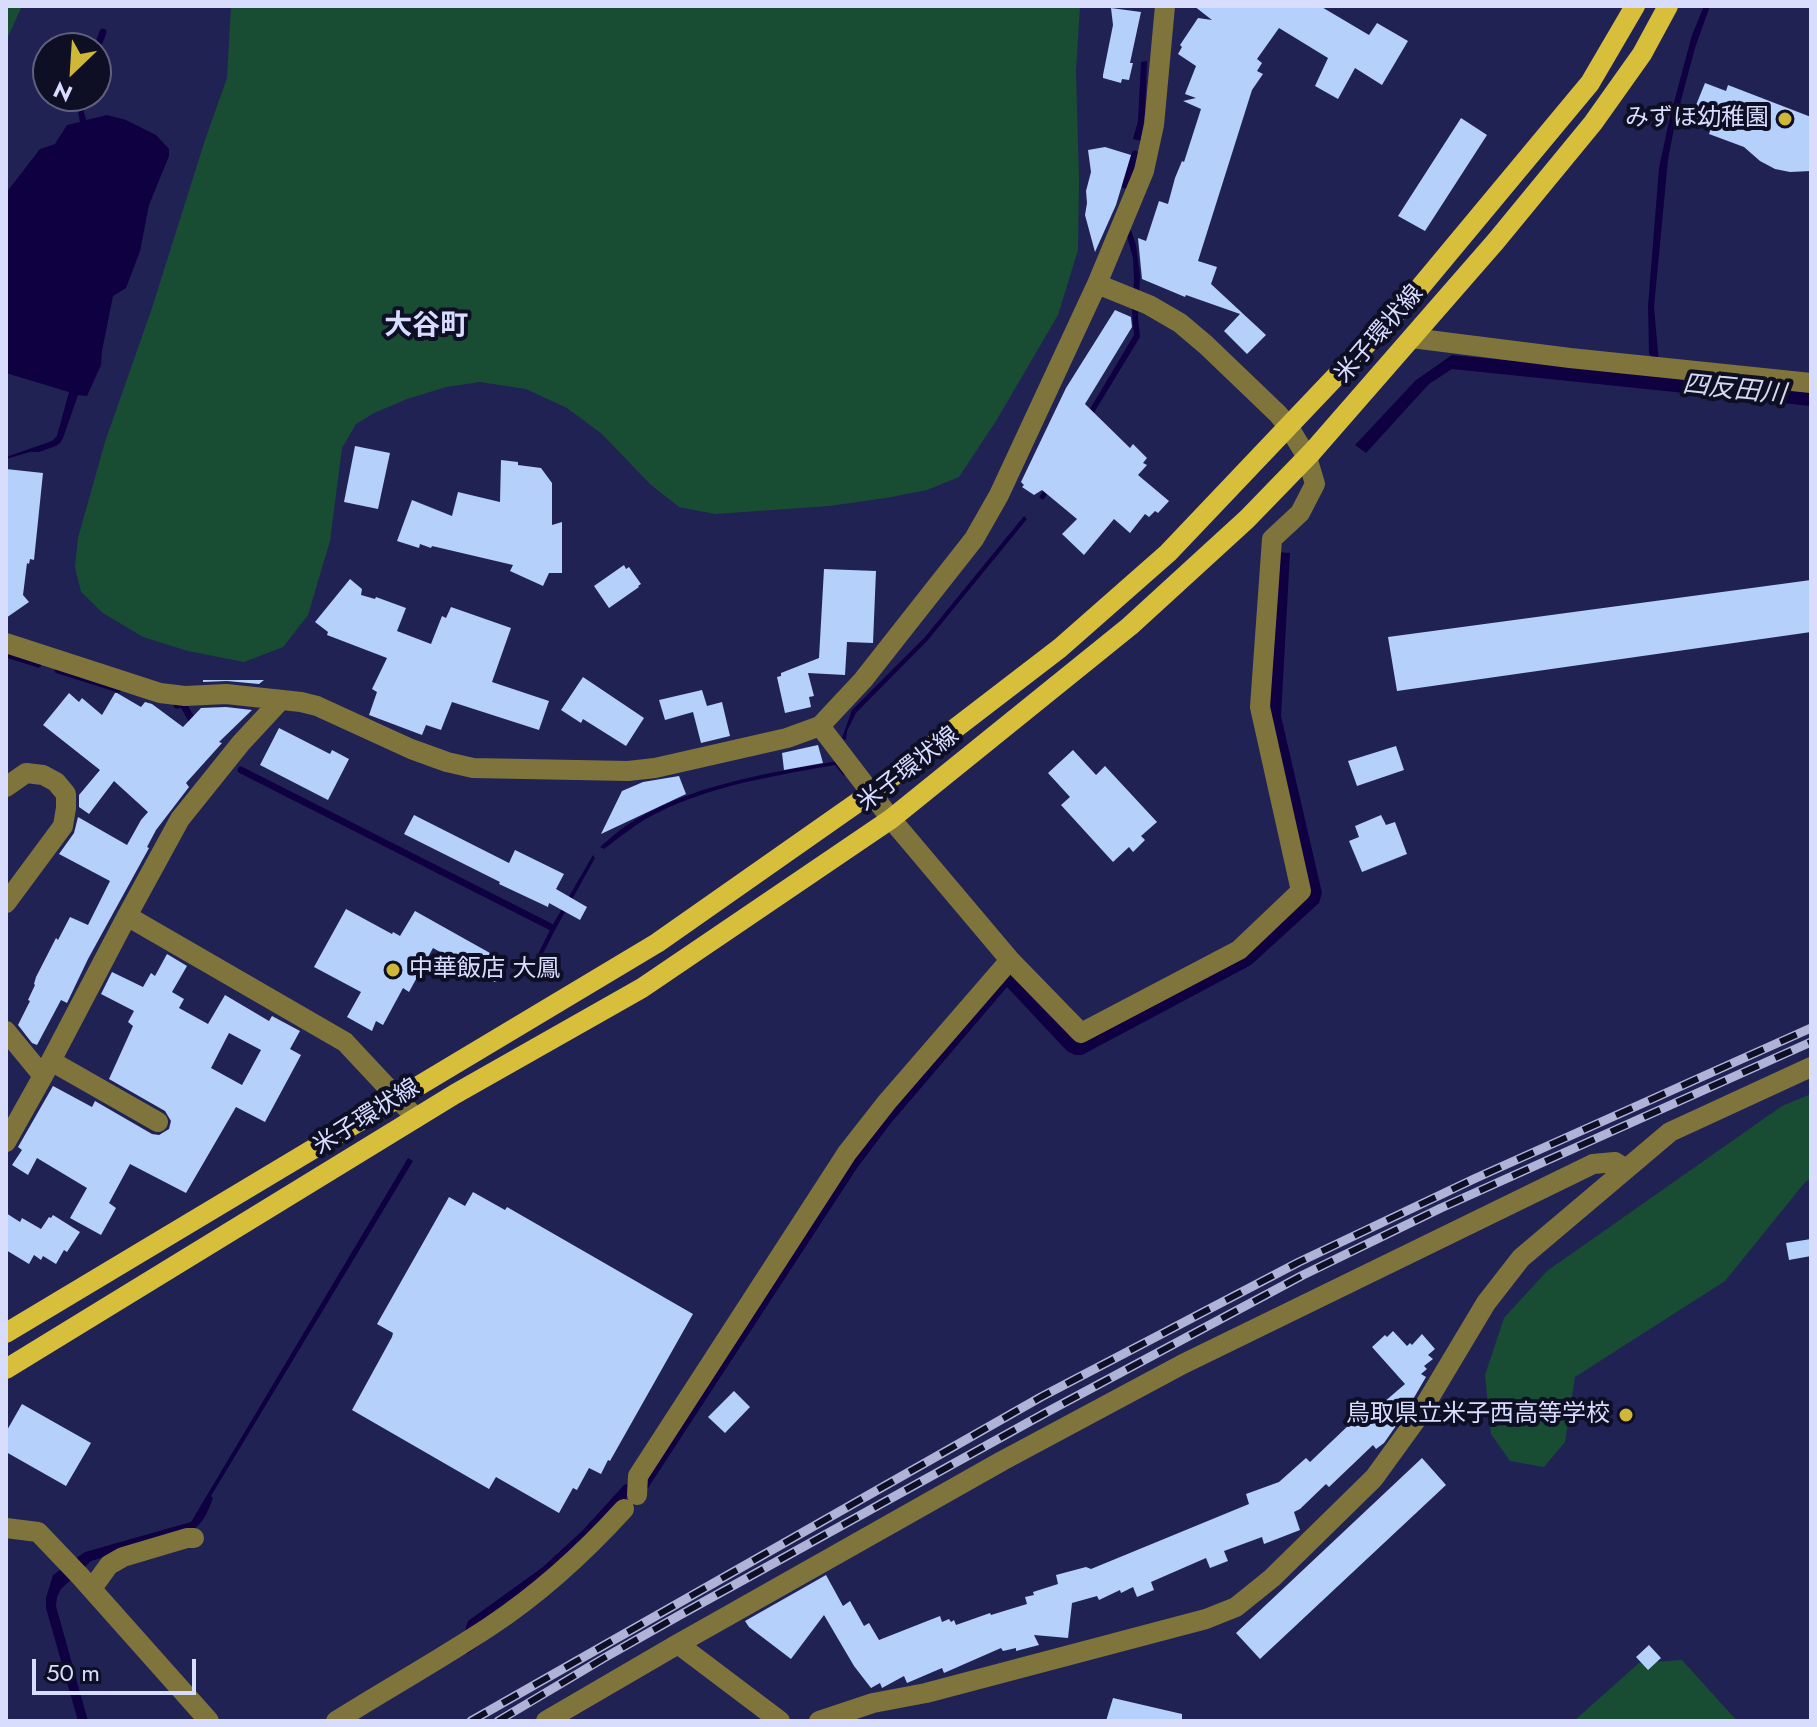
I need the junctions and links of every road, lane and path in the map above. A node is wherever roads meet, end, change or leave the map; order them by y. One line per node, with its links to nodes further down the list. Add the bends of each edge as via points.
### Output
1 (1165, 6): 4 (street, via 1154,125 1144,171)
2 (1635, 6): 7 (main road, 米子環状線, via 1590,83 1417,291)
3 (1668, 6): 5 (main road, 米子環状線, via 1642,54 1593,123)
4 (1097, 284): 7 (street, via 1180,323); 11 (street, via 974,539)
5 (1412, 338): 6 (street); 8 (main road, 米子環状線)
6 (1811, 383)
7 (1288, 426): 8 (street); 13 (main road, 米子環状線, via 1168,553 1060,648)
8 (1307, 457): 14 (main road, 米子環状線, via 1130,626); 17 (street, via 1315,484 1300,513 1272,539 1260,707 1301,891 1239,950 1081,1033)
9 (6, 643): 10 (street, via 160,693)
10 (280, 701): 11 (street, via 317,706 411,749 473,768 655,768); 16 (street, via 180,819)
11 (820, 726): 13 (street)
12 (6, 787): 15 (street, via 26,773 43,775 66,794 63,826)
13 (871, 793): 14 (street); 21 (main road, 米子環状線, via 657,943)
14 (891, 819): 17 (street); 22 (main road, 米子環状線, via 642,988)
15 (6, 903)
16 (127, 916): 20 (street); 21 (street, via 345,1042)
17 (1010, 960): 34 (street, via 847,1153 633,1493 598,1537 491,1626)
18 (6, 1031): 20 (street)
19 (1811, 1067): 25 (street, via 1670,1132)
20 (47, 1068): 23 (street); 24 (street)
21 (397, 1097): 22 (street); 26 (main road, 米子環状線)
22 (416, 1118): 27 (main road, 米子環状線)
23 (158, 1122)
24 (6, 1142)
25 (1625, 1168): 31 (street, via 1615,1162 1593,1164 1183,1364); 37 (street, via 1521,1258 1486,1303 1416,1420 1374,1478 1236,1607)
26 (6, 1333)
27 (6, 1369)
28 (7, 1528): 30 (street, via 38,1532)
29 (194, 1538): 30 (street, via 123,1557)
30 (87, 1579): 32 (street); 33 (street, via 119,1605)
31 (678, 1644): 35 (street); 36 (street)
32 (209, 1721)
33 (225, 1721)
34 (336, 1721)
35 (546, 1721)
36 (780, 1721)
37 (819, 1721)

